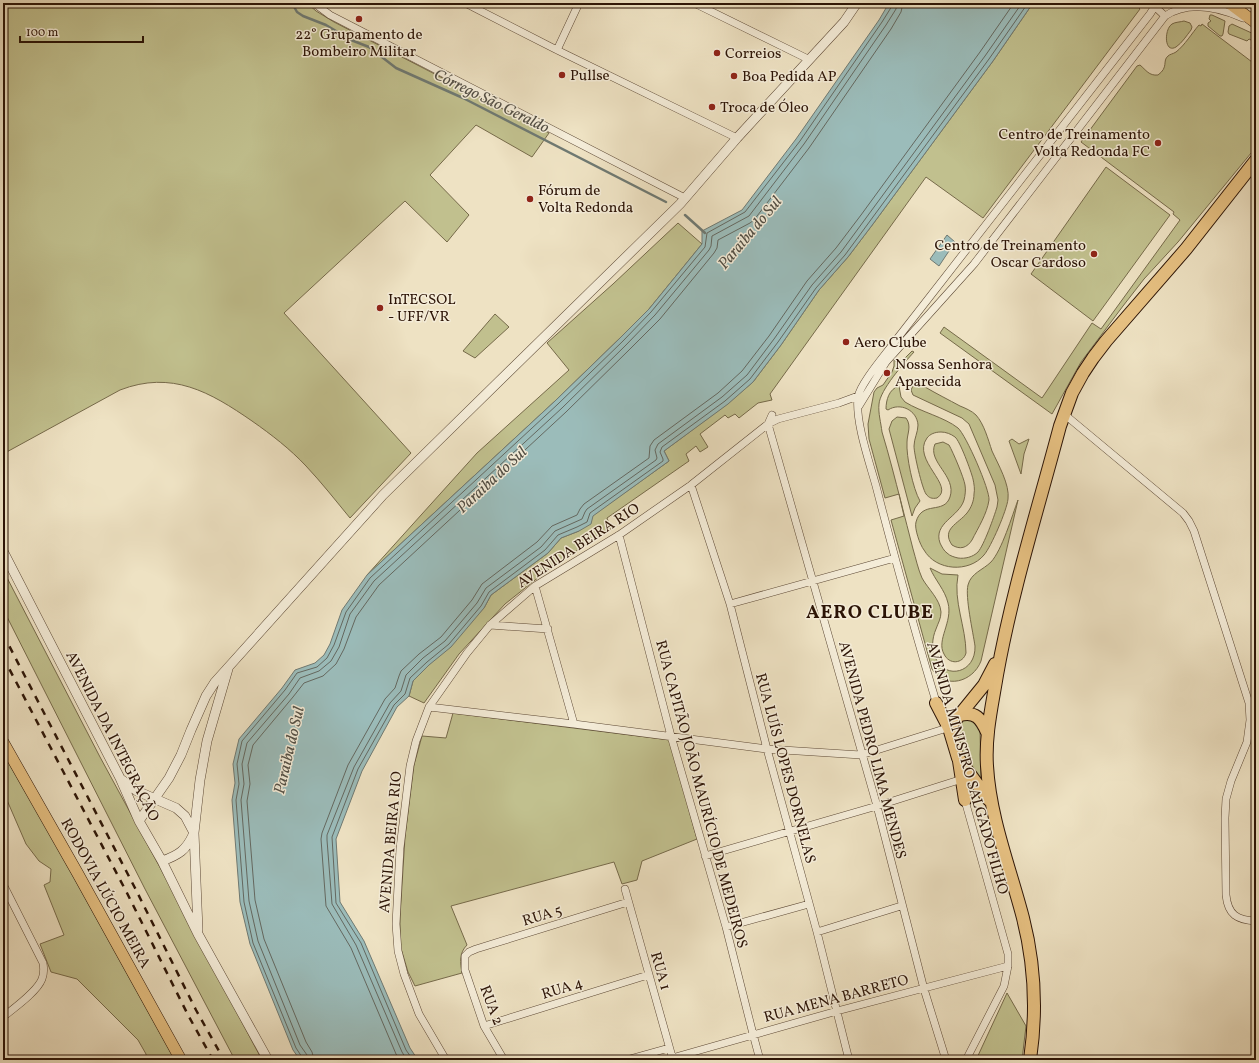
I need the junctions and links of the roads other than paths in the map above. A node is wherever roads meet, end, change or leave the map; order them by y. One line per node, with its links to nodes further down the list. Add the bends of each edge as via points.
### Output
1 (314, 3): 16 (street, via 330,15)
2 (465, 3): 10 (street)
3 (579, 3): 10 (street)
4 (694, 3): 11 (street)
5 (857, 3): 11 (street, via 844,22)
6 (1229, 3): 9 (main road)
7 (1154, 4): 8 (street); 17 (street, AVENIDA MINISTRO SALGADO FILHO, via 893,344)
8 (1165, 16): 9 (street, via 1182,6 1208,5); 19 (street, via 974,264 886,362)
9 (1256, 23)
10 (557, 50): 12 (street)
11 (808, 59): 12 (street)
12 (737, 138): 16 (street)
13 (1256, 160): 15 (highway)
14 (1256, 166): 15 (highway)
15 (1243, 176): 20 (highway, via 1186,249 1097,352 1077,384)
16 (682, 201): 33 (street, via 383,495)
17 (858, 396): 18 (street, AVENIDA BEIRA RIO); 19 (street, AVENIDA MINISTRO SALGADO FILHO)
18 (839, 403): 19 (street, AVENIDA BEIRA RIO, via 848,403); 22 (street, AVENIDA BEIRA RIO)
19 (858, 408): 26 (street, AVENIDA MINISTRO SALGADO FILHO, via 866,449)
20 (1064, 414): 32 (highway); 61 (street, via 1179,510 1194,531 1249,703 1247,742 1226,799 1226,895 1227,905 1234,915)
21 (772, 415): 22 (street)
22 (768, 424): 23 (street, AVENIDA BEIRA RIO); 27 (street, AVENIDA PEDRO LIMA MENDES)
23 (691, 485): 24 (street, AVENIDA BEIRA RIO); 29 (street, RUA LUÍS LOPES DORNELAS)
24 (619, 535): 28 (street, AVENIDA BEIRA RIO); 40 (street, RUA CAPITÃO JOÃO MAURÍCIO DE MEDEIROS)
25 (3, 551): 45 (street, AVENIDA DA INTEGRAÇÃO)
26 (895, 558): 27 (street); 34 (street, AVENIDA MINISTRO SALGADO FILHO)
27 (814, 581): 29 (street); 43 (street, AVENIDA PEDRO LIMA MENDES)
28 (535, 586): 30 (street, AVENIDA BEIRA RIO); 31 (street)
29 (730, 604): 42 (street, RUA LUÍS LOPES DORNELAS)
30 (490, 625): 31 (street); 35 (street, AVENIDA BEIRA RIO)
31 (548, 629): 37 (street)
32 (1003, 646): 36 (highway, via 984,685); 39 (highway)
33 (228, 668): 47 (street, via 206,696 181,755); 53 (street, via 207,741)
34 (936, 703): 38 (highway)
35 (429, 707): 37 (street); 77 (street, AVENIDA BEIRA RIO, via 410,766 400,848 396,924 398,951 404,974 419,1014)
36 (960, 715): 38 (highway); 39 (highway, via 977,716)
37 (574, 724): 40 (street)
38 (946, 729): 43 (street); 44 (highway); 46 (street, AVENIDA MINISTRO SALGADO FILHO)
39 (987, 732): 49 (highway, via 986,764)
40 (671, 736): 42 (street); 54 (street, RUA CAPITÃO JOÃO MAURÍCIO DE MEDEIROS)
41 (3, 742): 75 (main road, RODOVIA LÚCIO MEIRA)
42 (767, 749): 43 (street); 52 (street, RUA LUÍS LOPES DORNELAS)
43 (861, 755): 50 (street, AVENIDA PEDRO LIMA MENDES)
44 (958, 758): 48 (highway); 49 (highway)
45 (120, 778): 47 (street, via 137,791); 51 (street, AVENIDA DA INTEGRAÇÃO)
46 (959, 780): 48 (street, AVENIDA MINISTRO SALGADO FILHO); 50 (street)
47 (155, 799): 51 (street); 53 (street, via 176,808 185,816)
48 (965, 800): 66 (street, AVENIDA MINISTRO SALGADO FILHO, via 1008,954)
49 (990, 801): 84 (highway, via 1023,918 1032,964 1035,998)
50 (877, 806): 52 (street); 60 (street, AVENIDA PEDRO LIMA MENDES)
51 (139, 821): 55 (street, AVENIDA DA INTEGRAÇÃO)
52 (789, 832): 54 (street); 59 (street, RUA LUÍS LOPES DORNELAS)
53 (194, 833): 55 (street, via 180,853); 64 (street)
54 (705, 856): 62 (street, RUA CAPITÃO JOÃO MAURÍCIO DE MEDEIROS)
55 (162, 861): 64 (street, AVENIDA DA INTEGRAÇÃO)
56 (3, 884): 70 (street, via 43,963 44,972 37,987)
57 (625, 889): 58 (street, RUA 1)
58 (628, 902): 65 (street, RUA 5, via 476,949); 67 (street, RUA 1)
59 (809, 904): 62 (street); 63 (street, RUA LUÍS LOPES DORNELAS)
60 (902, 906): 63 (street); 68 (street, AVENIDA PEDRO LIMA MENDES)
61 (1256, 921)
62 (726, 927): 72 (street, RUA CAPITÃO JOÃO MAURÍCIO DE MEDEIROS)
63 (817, 932): 69 (street, RUA LUÍS LOPES DORNELAS)
64 (198, 934): 76 (street, AVENIDA DA INTEGRAÇÃO)
65 (465, 956): 71 (street, RUA 2, via 465,970)
66 (1008, 966): 68 (street, RUA MENA BARRETO); 83 (street, AVENIDA MINISTRO SALGADO FILHO, via 1004,986)
67 (648, 975): 71 (street, RUA 4); 73 (street, RUA 1)
68 (924, 989): 69 (street, RUA MENA BARRETO); 82 (street, AVENIDA PEDRO LIMA MENDES)
69 (837, 1011): 72 (street, RUA MENA BARRETO); 81 (street, RUA LUÍS LOPES DORNELAS)
70 (3, 1017)
71 (484, 1026): 78 (street, RUA 2)
72 (753, 1034): 74 (street, RUA MENA BARRETO); 80 (street, RUA CAPITÃO JOÃO MAURÍCIO DE MEDEIROS)
73 (670, 1048): 74 (street, RUA 1); 79 (street)
74 (672, 1059)
75 (181, 1060)
76 (268, 1060)
77 (446, 1060)
78 (504, 1060)
79 (626, 1060)
80 (760, 1060)
81 (849, 1060)
82 (946, 1060)
83 (966, 1060)
84 (1030, 1060)

